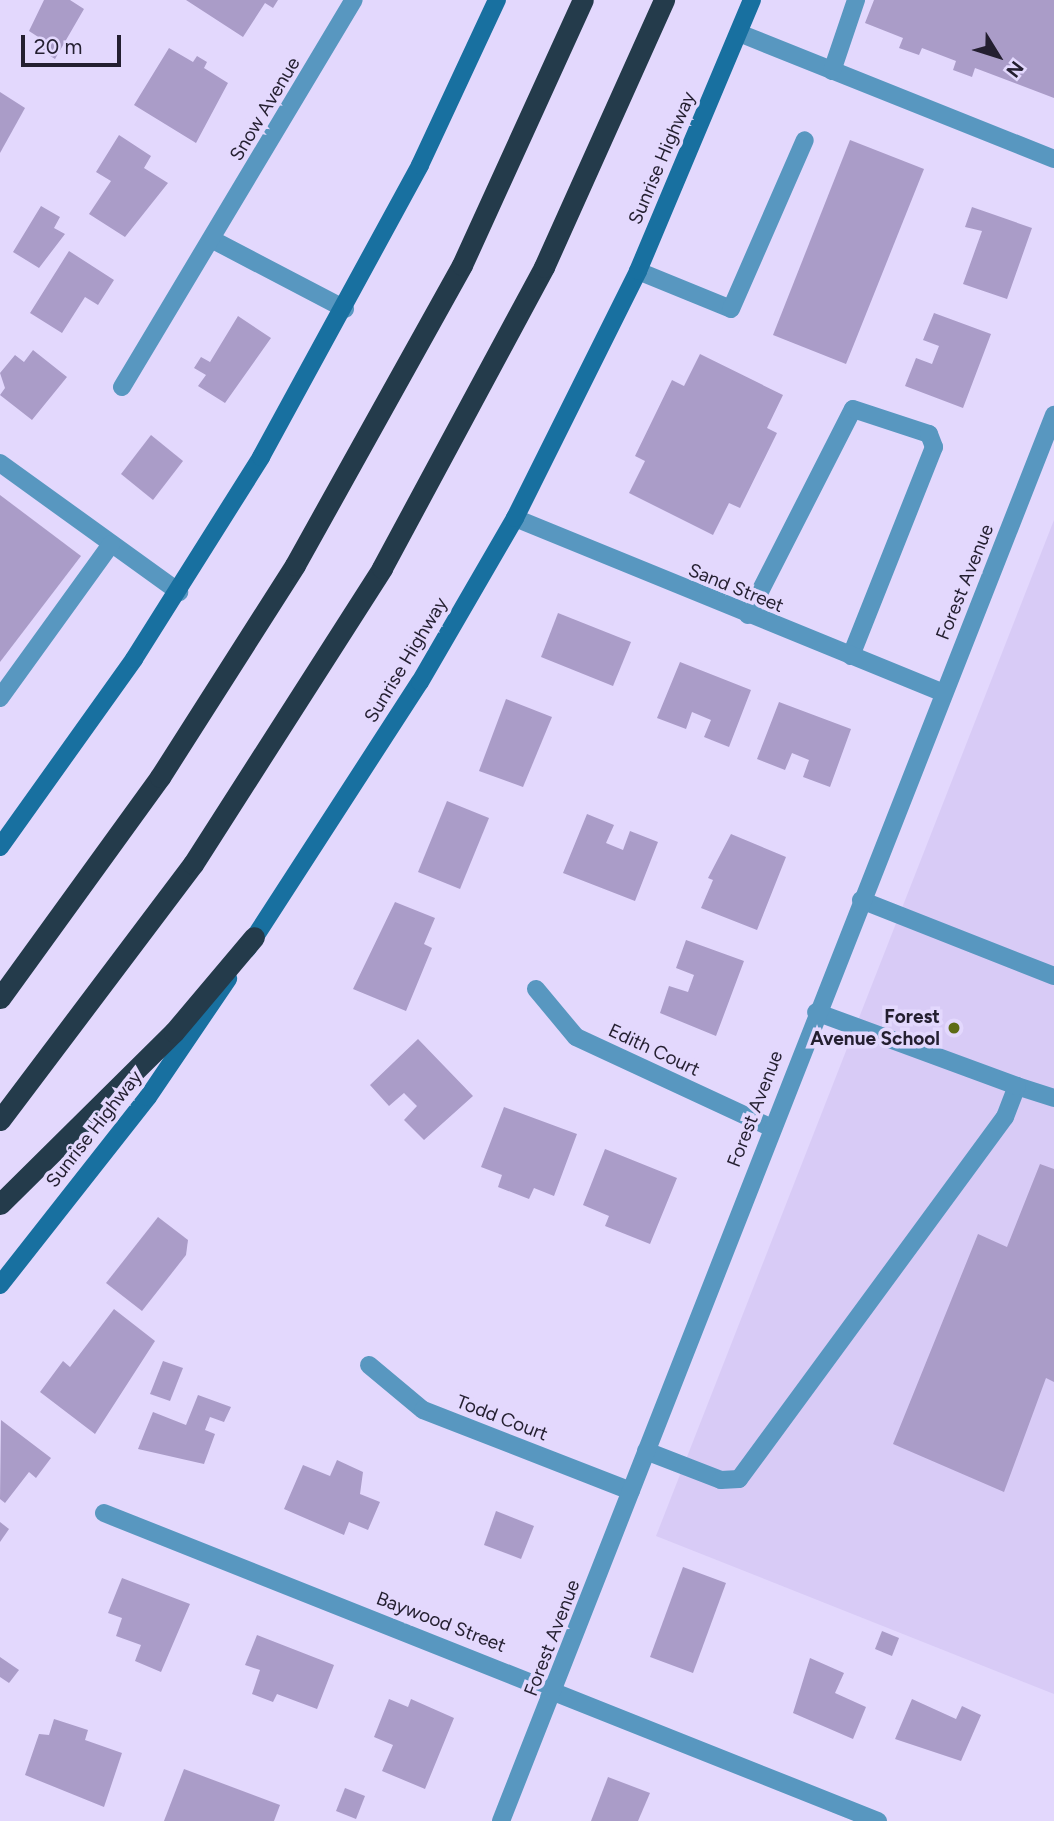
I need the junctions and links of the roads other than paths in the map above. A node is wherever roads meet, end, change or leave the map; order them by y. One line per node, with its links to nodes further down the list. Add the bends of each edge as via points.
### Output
1 (354, 0): 11 (street, Snow Avenue)
2 (497, 0): 13 (main road)
3 (583, 0): 29 (highway, via 462,265 307,546 160,777)
4 (664, 0): 33 (highway, via 544,267 382,568 193,863)
5 (752, 0): 7 (main road, Sunrise Highway)
6 (856, 0): 8 (street)
7 (739, 33): 8 (street); 12 (main road, Sunrise Highway)
8 (832, 71): 10 (street)
9 (806, 140): 12 (street, via 731,309)
10 (1053, 155)
11 (213, 240): 13 (street); 14 (street, Snow Avenue)
12 (638, 271): 17 (main road, Sunrise Highway)
13 (345, 309): 19 (main road)
14 (121, 387)
15 (1054, 415): 22 (street, Forest Avenue)
16 (0, 463): 18 (street)
17 (515, 518): 20 (street, Sand Street); 26 (main road, Sunrise Highway, via 421,682)
18 (111, 544): 19 (street); 23 (street)
19 (179, 592): 24 (main road)
20 (748, 615): 21 (street, Sand Street); 21 (street, via 853,409 929,434 934,447)
21 (851, 656): 22 (street, Sand Street)
22 (943, 693): 25 (street, Forest Avenue)
23 (0, 698)
24 (0, 847)
25 (861, 900): 27 (street); 30 (street, Forest Avenue)
26 (254, 937): 35 (highway, via 174,1032); 36 (main road, Sunrise Highway, via 189,1042)
27 (1054, 976)
28 (536, 989): 34 (street, Edith Court, via 576,1037)
29 (0, 998)
30 (816, 1012): 31 (street); 34 (street, Forest Avenue)
31 (1017, 1086): 32 (street); 38 (street, via 1005,1117 739,1479 721,1480)
32 (1054, 1098)
33 (0, 1120)
34 (770, 1128): 38 (street, Forest Avenue)
35 (0, 1204)
36 (0, 1285)
37 (369, 1365): 39 (street, Todd Court, via 423,1410)
38 (646, 1451): 39 (street, Forest Avenue)
39 (631, 1491): 41 (street, Forest Avenue)
40 (104, 1513): 41 (street, Baywood Street)
41 (555, 1689): 42 (street, Forest Avenue); 43 (street, Baywood Street)
42 (501, 1821)
43 (878, 1821)

